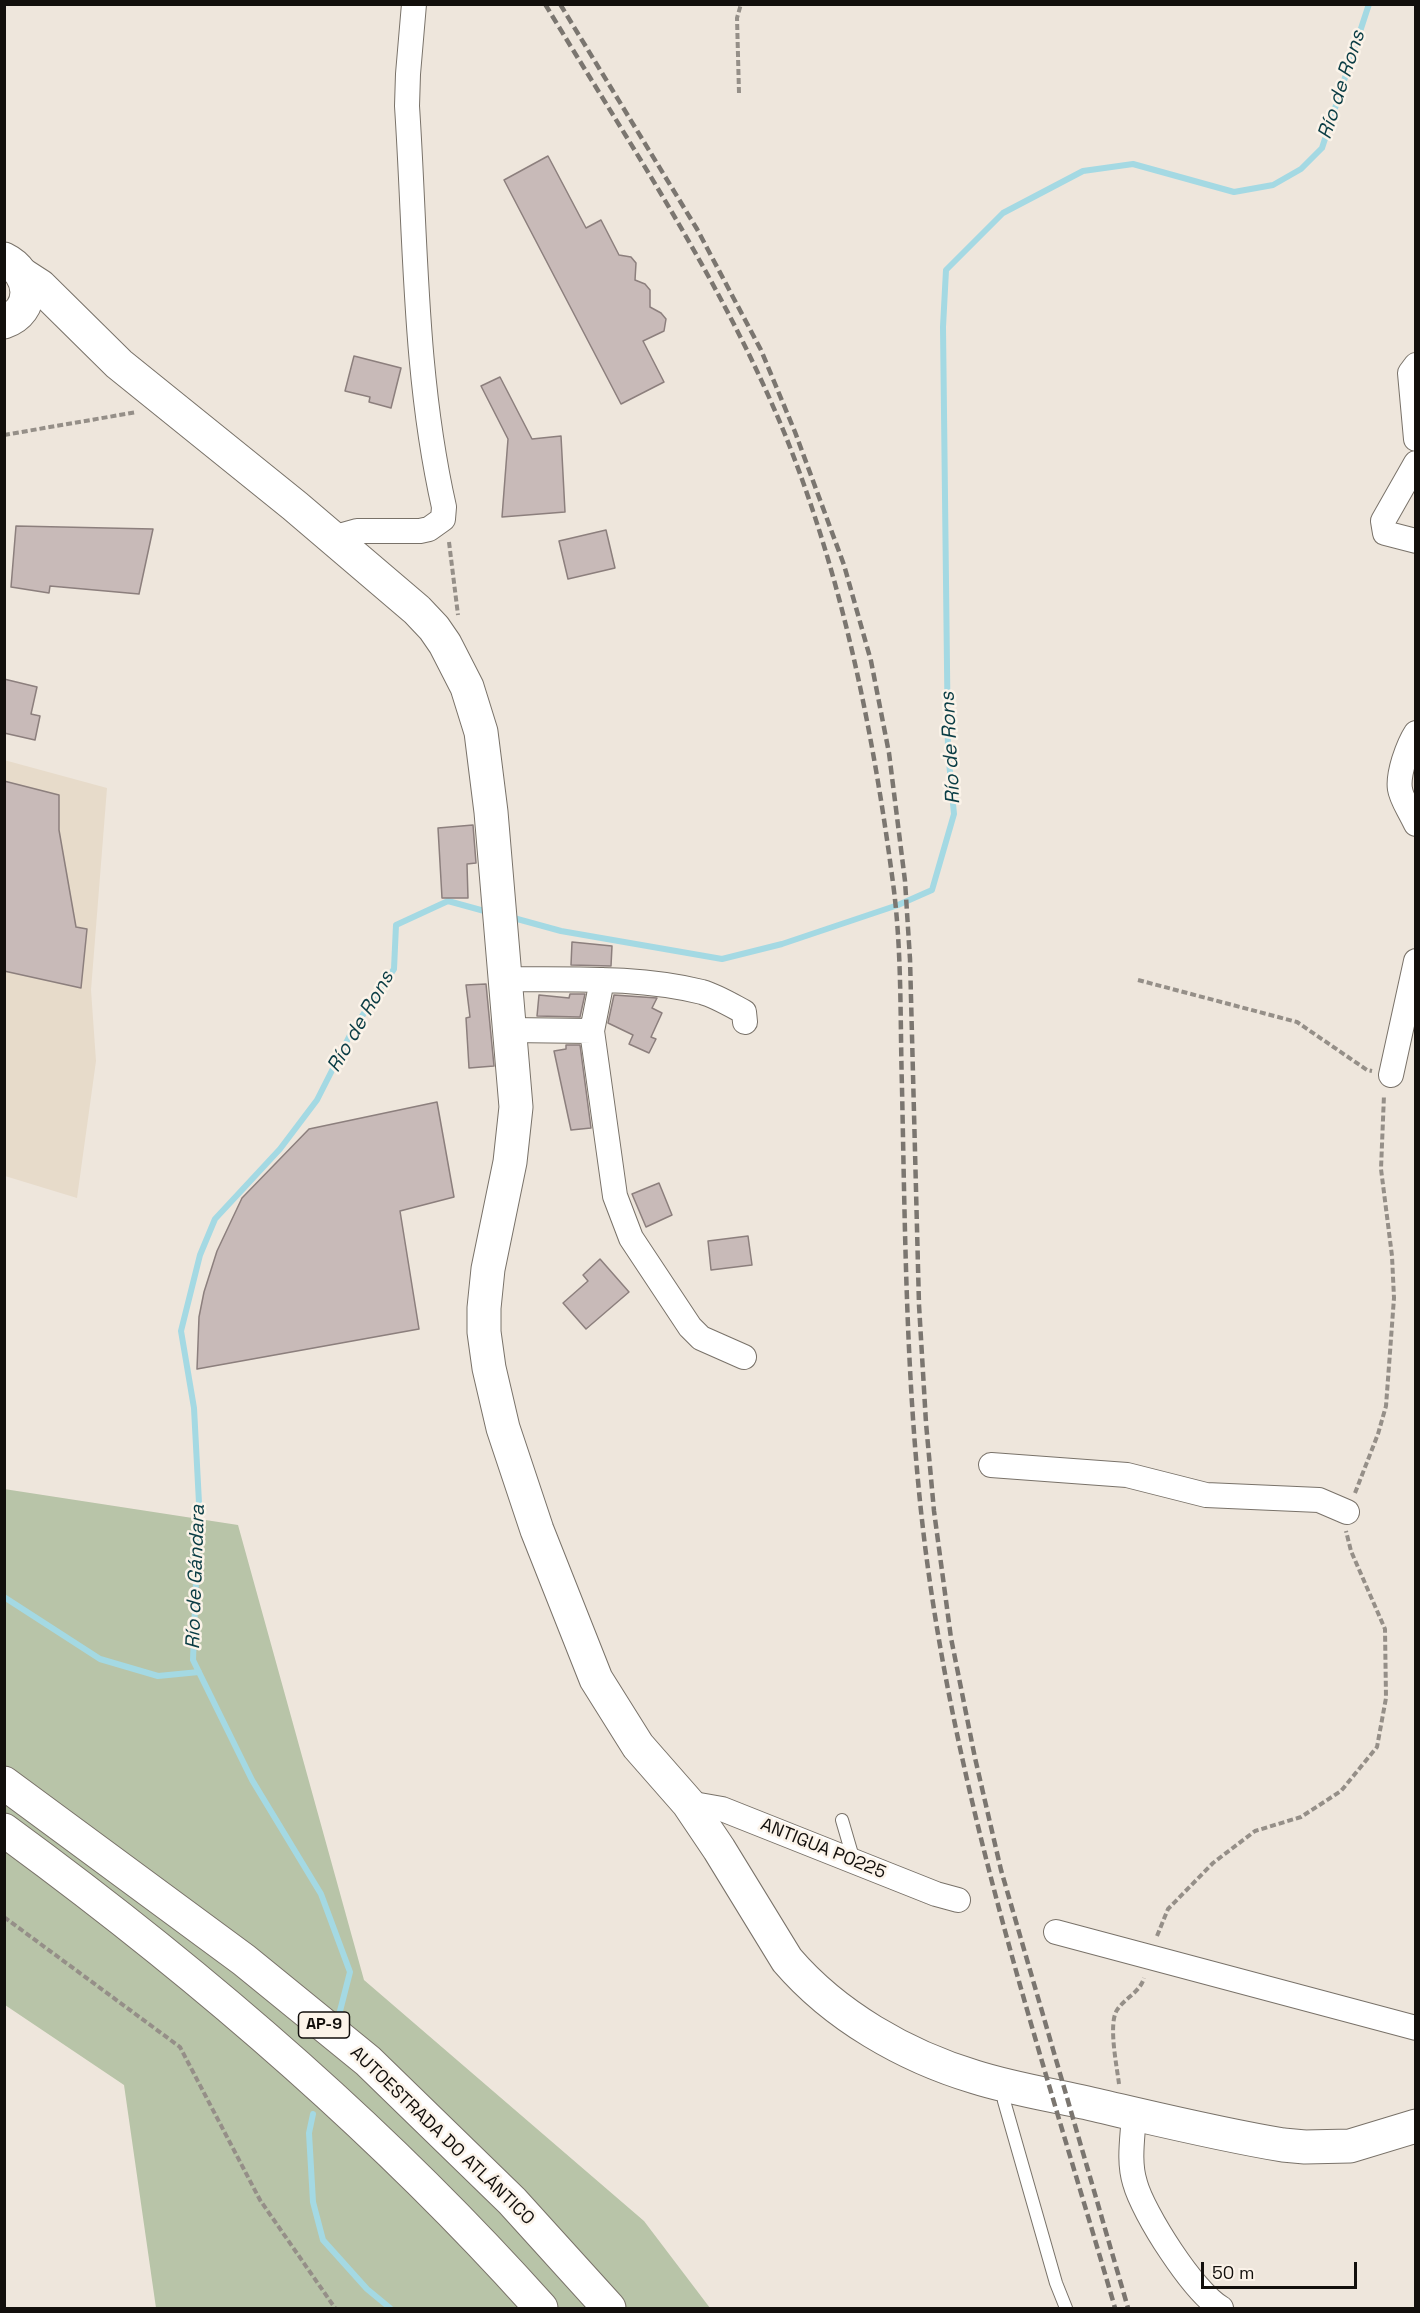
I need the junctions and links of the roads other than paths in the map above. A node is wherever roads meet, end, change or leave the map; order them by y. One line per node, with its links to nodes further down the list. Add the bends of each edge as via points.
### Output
1 (414, 4): 8 (street, via 407,106 417,326 443,519 429,529 357,531)
2 (14, 267): 3 (main road, via 27,296); 4 (main road, via 47,293)
3 (10, 321): 4 (main road, via 43,316)
4 (110, 356): 8 (main road)
5 (1416, 365): 6 (street, via 1410,374)
6 (1416, 439)
7 (1416, 463): 9 (street, via 1383,521 1384,533)
8 (332, 538): 13 (main road, via 434,628 467,687 482,740)
9 (1416, 541)
10 (1416, 734): 11 (street, via 1398,781)
11 (1416, 824)
12 (1416, 961): 18 (street)
13 (504, 979): 14 (street); 16 (main road)
14 (602, 980): 15 (street, via 627,980 704,993 744,1012); 17 (street)
15 (745, 1022)
16 (509, 1030): 17 (street); 23 (main road, via 515,1131 484,1308 494,1394 537,1530 596,1679 638,1746)
17 (592, 1031): 19 (street, via 615,1196 630,1238 690,1327 701,1338)
18 (1391, 1075)
19 (744, 1357)
20 (991, 1466): 21 (street, via 1126,1475 1206,1495 1319,1500)
21 (1347, 1512)
22 (4, 1782): 34 (main road, AUTOESTRADA DO ATLÁNTICO / AP-9, via 244,1960 368,2061 512,2201)
23 (688, 1803): 26 (street, ANTIGUA PO225, via 722,1809); 30 (main road, via 800,1975 834,2004 905,2050 943,2067)
24 (842, 1820): 26 (lane)
25 (4, 1830): 33 (main road, AP-9, via 90,1893 242,2017 379,2140)
26 (854, 1861): 27 (street, ANTIGUA PO225)
27 (958, 1900)
28 (1056, 1932): 29 (street)
29 (1416, 2028)
30 (1003, 2085): 31 (main road); 35 (lane, via 1004,2101)
31 (1127, 2112): 32 (main road, via 1257,2141 1305,2147 1350,2146); 36 (street, via 1132,2170 1140,2197 1188,2278)
32 (1416, 2126)
33 (541, 2308)
34 (609, 2308)
35 (1066, 2308)
36 (1221, 2308)

